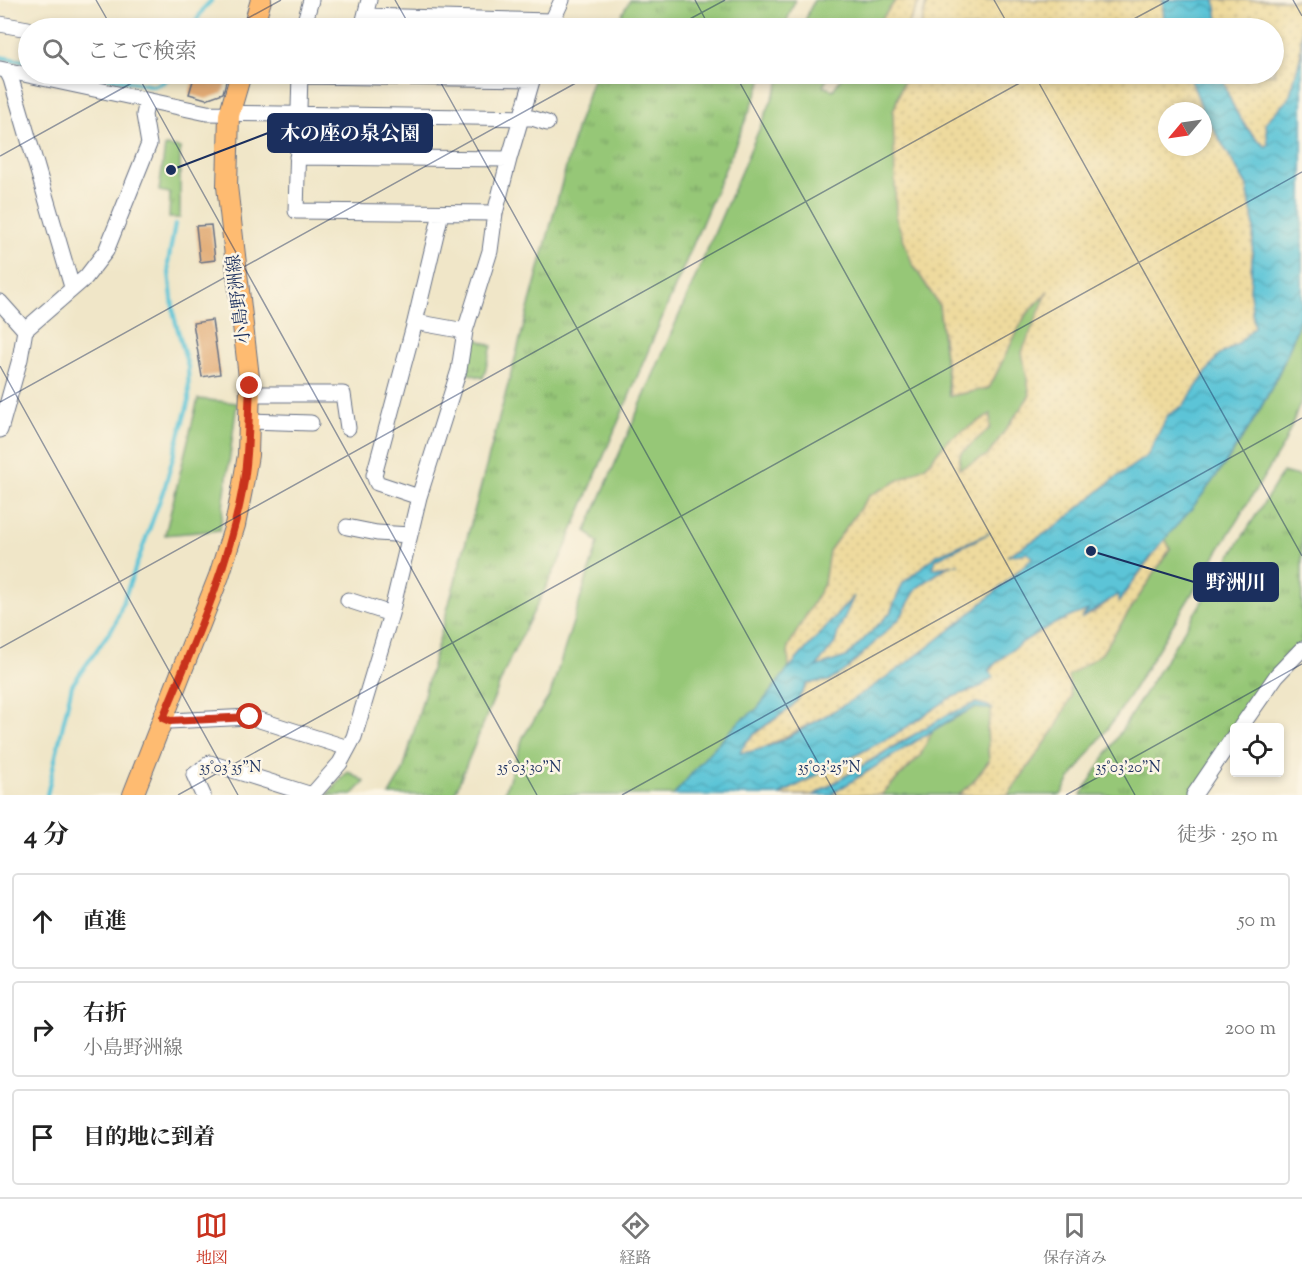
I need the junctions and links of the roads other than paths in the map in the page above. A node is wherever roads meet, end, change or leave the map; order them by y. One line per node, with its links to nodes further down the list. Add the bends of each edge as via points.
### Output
1 (261, 0): 5 (main road)
2 (310, 0): 6 (street)
3 (369, 0): 7 (street)
4 (562, 0): 8 (street)
5 (256, 18)
6 (306, 18)
7 (364, 18)
8 (553, 18)
9 (0, 24): 10 (street)
10 (18, 27)
11 (4, 70): 25 (street, via 11,79)
12 (80, 84): 16 (street)
13 (238, 84): 17 (main road, 小島野洲線)
14 (300, 84): 18 (street)
15 (530, 84): 19 (street)
16 (147, 101): 17 (street); 25 (street, via 144,115 149,144 115,230 106,251 86,277)
17 (229, 115): 18 (street); 30 (main road, 小島野洲線, via 227,186)
18 (298, 116): 19 (street); 21 (street)
19 (519, 118): 20 (street); 22 (street)
20 (547, 123)
21 (297, 157): 22 (street); 23 (street, via 296,211)
22 (509, 159): 24 (street)
23 (441, 213): 24 (street); 27 (street)
24 (495, 213): 29 (street, via 490,251)
25 (72, 287): 28 (street)
26 (0, 303): 28 (street)
27 (415, 322): 29 (street); 35 (street, via 374,475 377,483)
28 (25, 330): 34 (street, via 21,359)
29 (465, 331): 35 (street, via 459,370)
30 (249, 394): 31 (main road, 小島野洲線); 33 (street, via 343,394)
31 (249, 421): 32 (street); 41 (main road, 小島野洲線, via 248,455 235,525)
32 (311, 423)
33 (348, 428)
34 (0, 430)
35 (419, 497): 37 (street)
36 (347, 527): 37 (street)
37 (410, 535): 39 (street)
38 (348, 600): 39 (street)
39 (391, 614): 44 (street)
40 (1302, 649): 42 (street, via 1277,675)
41 (163, 718): 44 (street, via 170,721 250,717); 45 (main road, 小島野洲線)
42 (1243, 723)
43 (1230, 742): 48 (street)
44 (348, 748): 47 (street)
45 (133, 795)
46 (203, 795): 47 (street, via 194,775 210,763)
47 (312, 795)
48 (1194, 795)

